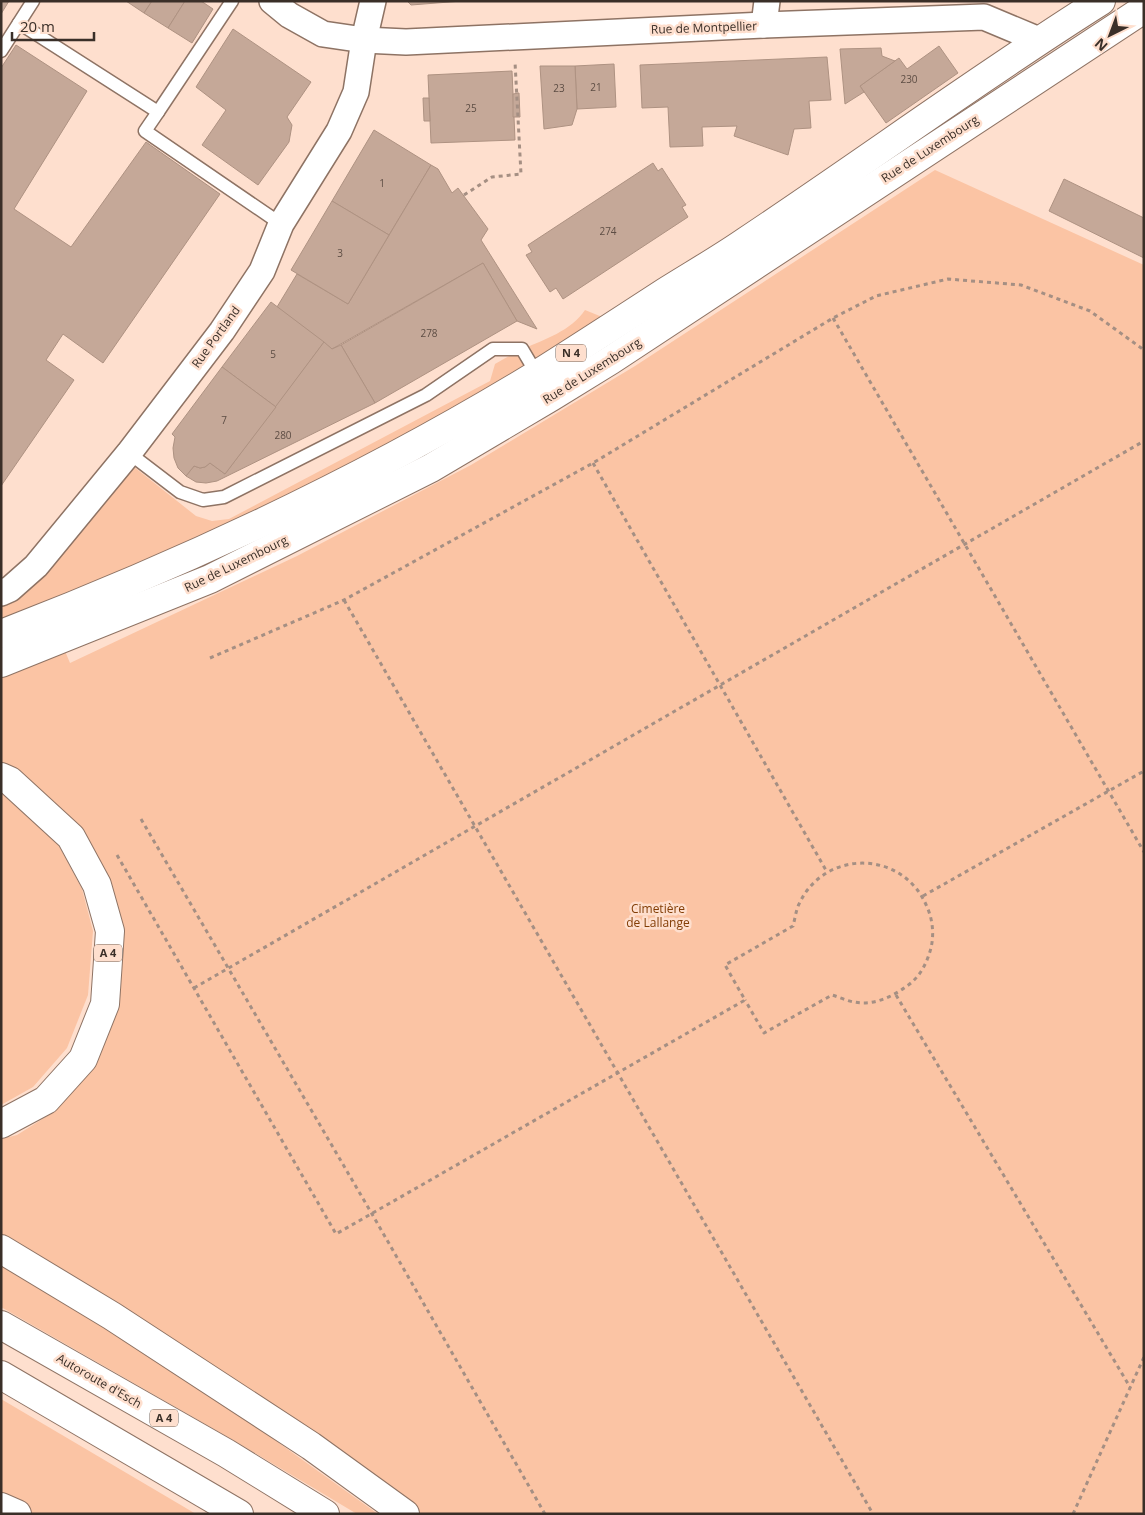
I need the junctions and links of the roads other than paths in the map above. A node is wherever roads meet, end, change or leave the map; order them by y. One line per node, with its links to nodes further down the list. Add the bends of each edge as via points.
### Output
1 (33, 1): 8 (lane)
2 (232, 1): 13 (lane)
3 (272, 1): 9 (street, Rue de Montpellier, via 289,16 324,34)
4 (373, 1): 9 (street, Rue Portland)
5 (1101, 1): 10 (main road, N 4)
6 (1144, 9): 12 (main road, Rue de Luxembourg / N 4)
7 (766, 13): 9 (street, Rue de Montpellier, via 514,36 406,42); 10 (street, Rue de Montpellier, via 984,17)
8 (19, 23): 11 (lane); 13 (lane)
9 (364, 40): 14 (street, Rue Portland, via 356,92 339,131)
10 (1040, 40): 12 (main road); 15 (main road, N 4, via 743,243)
11 (1, 51)
12 (1019, 91): 16 (main road, Rue de Luxembourg / N 4)
13 (158, 112): 14 (lane, via 146,131)
14 (281, 224): 17 (street, Rue Portland, via 262,271 222,331)
15 (536, 375): 16 (lane); 17 (lane, via 522,350 493,349 426,395 224,497 203,500 180,492); 18 (main road, N 4, via 431,437)
16 (551, 397): 21 (main road, Rue de Luxembourg / N 4, via 431,468 210,579)
17 (129, 453): 19 (street, Rue Portland, via 36,566)
18 (256, 525): 20 (main road, N 4); 21 (main road, via 202,564 108,605)
19 (1, 593)
20 (1, 634)
21 (60, 640): 22 (main road, Rue de Luxembourg / N 4)
22 (1, 663)
23 (1, 777): 24 (main road, A 4, via 10,781 71,837 97,885 110,931 105,1004 83,1059 46,1100)
24 (1, 1124)
25 (1, 1249): 32 (main road, via 129,1327 311,1446)
26 (1, 1325): 31 (main road, Autoroute d'Esch / A 4, via 226,1453)
27 (1, 1375): 30 (main road)
28 (1, 1506): 29 (main road)
29 (17, 1514)
30 (239, 1514)
31 (324, 1514)
32 (405, 1514)

